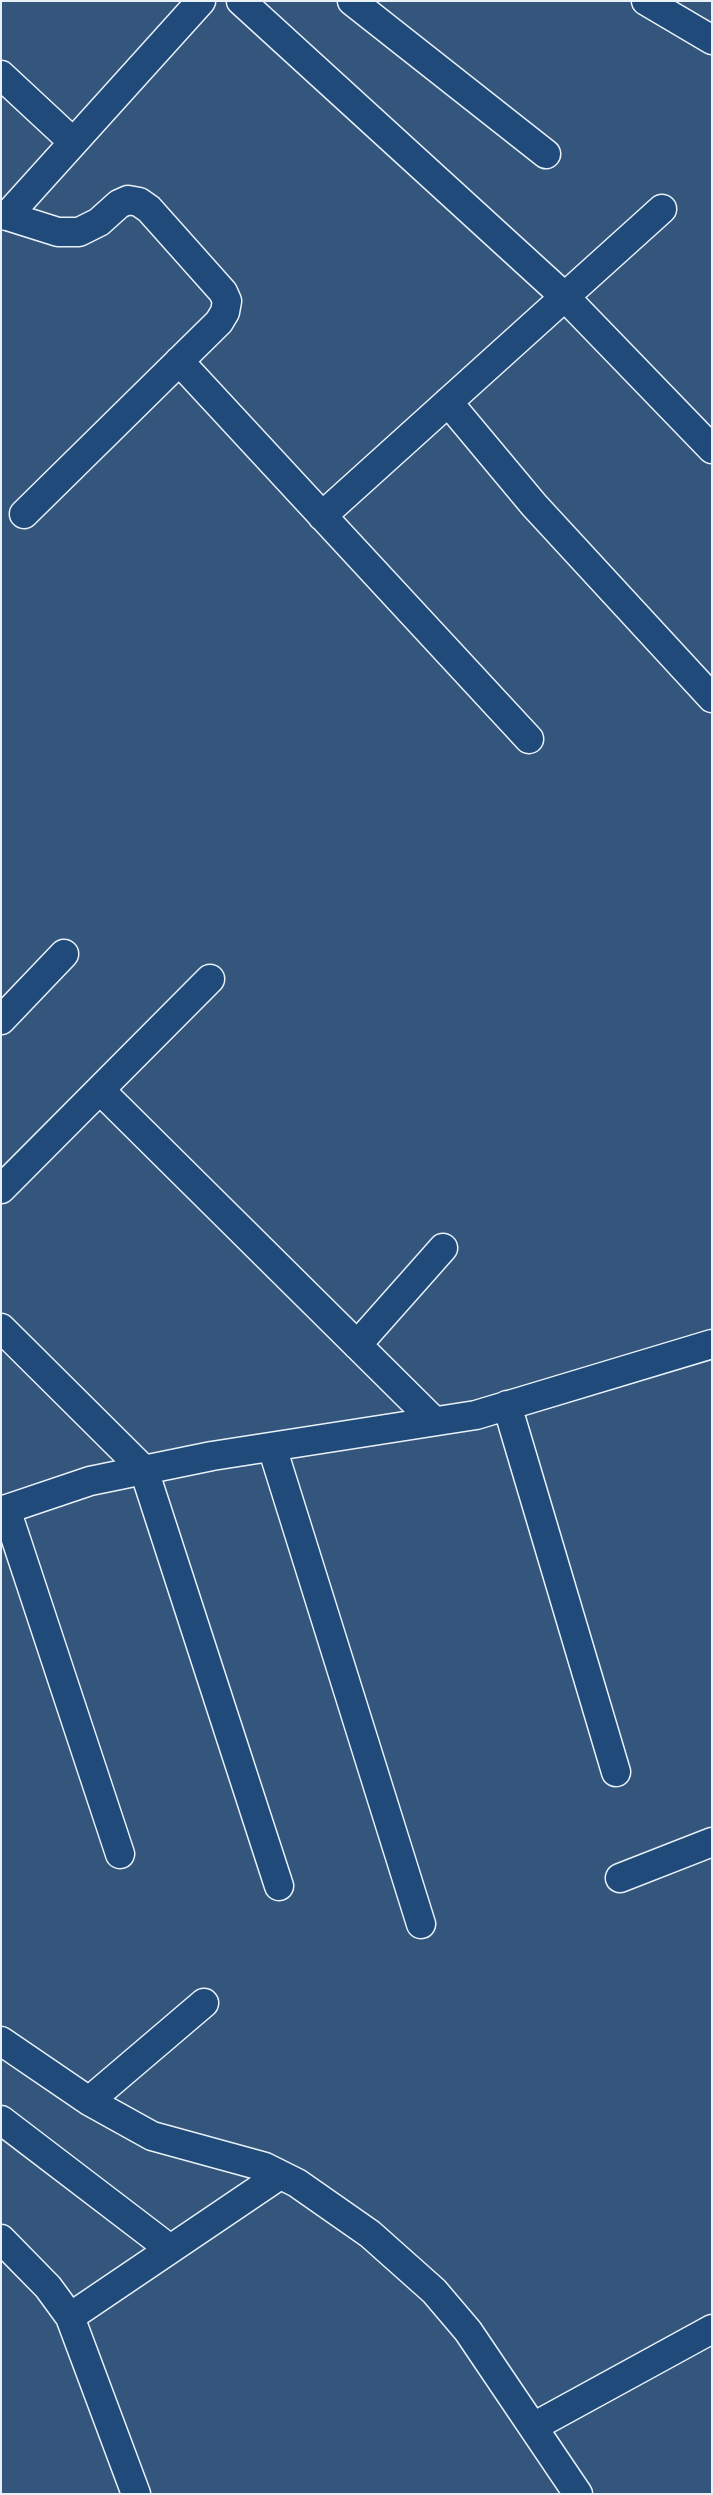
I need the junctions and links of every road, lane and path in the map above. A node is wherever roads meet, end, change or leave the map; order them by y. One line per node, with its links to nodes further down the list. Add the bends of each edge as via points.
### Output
1 (201, 1): 7 (street)
2 (242, 1): 11 (street)
3 (352, 1): 8 (street)
4 (646, 1): 5 (street)
5 (712, 40)
6 (1, 75): 7 (street)
7 (73, 142): 10 (street)
8 (546, 154)
9 (662, 209): 11 (street)
10 (4, 215): 12 (street, via 58,232 79,232 99,222 128,200 149,209 223,292 227,301 219,322)
11 (566, 297): 13 (street); 14 (street)
12 (179, 361): 15 (street); 16 (street)
13 (448, 402): 16 (street); 17 (street, via 534,505)
14 (712, 449)
15 (24, 514)
16 (322, 516): 18 (street)
17 (712, 698)
18 (529, 739)
19 (64, 954): 21 (street)
20 (210, 979): 22 (street)
21 (1, 1020)
22 (101, 1091): 23 (street); 27 (street)
23 (1, 1189)
24 (443, 1248): 27 (street)
25 (1, 1328): 31 (street)
26 (712, 1344): 28 (street)
27 (358, 1345): 29 (street)
28 (507, 1405): 29 (street, via 476,1415); 33 (street)
29 (434, 1421): 30 (street)
30 (272, 1447): 31 (street); 38 (street)
31 (144, 1470): 32 (street, via 90,1480); 37 (street)
32 (4, 1510): 35 (street)
33 (616, 1772)
34 (712, 1842): 36 (street)
35 (120, 1854)
36 (620, 1878)
37 (279, 1886)
38 (421, 1924)
39 (204, 2003): 41 (street)
40 (1, 2041): 41 (street)
41 (89, 2101): 43 (street, via 152,2136 265,2167)
42 (1, 2120): 45 (street)
43 (280, 2175): 45 (street); 48 (street, via 297,2183 370,2234 434,2290 468,2331)
44 (1, 2239): 46 (street, via 48,2287)
45 (170, 2249): 46 (street)
46 (70, 2317): 49 (street)
47 (712, 2329): 48 (street)
48 (533, 2427): 50 (street)
49 (136, 2494)
50 (578, 2494)

